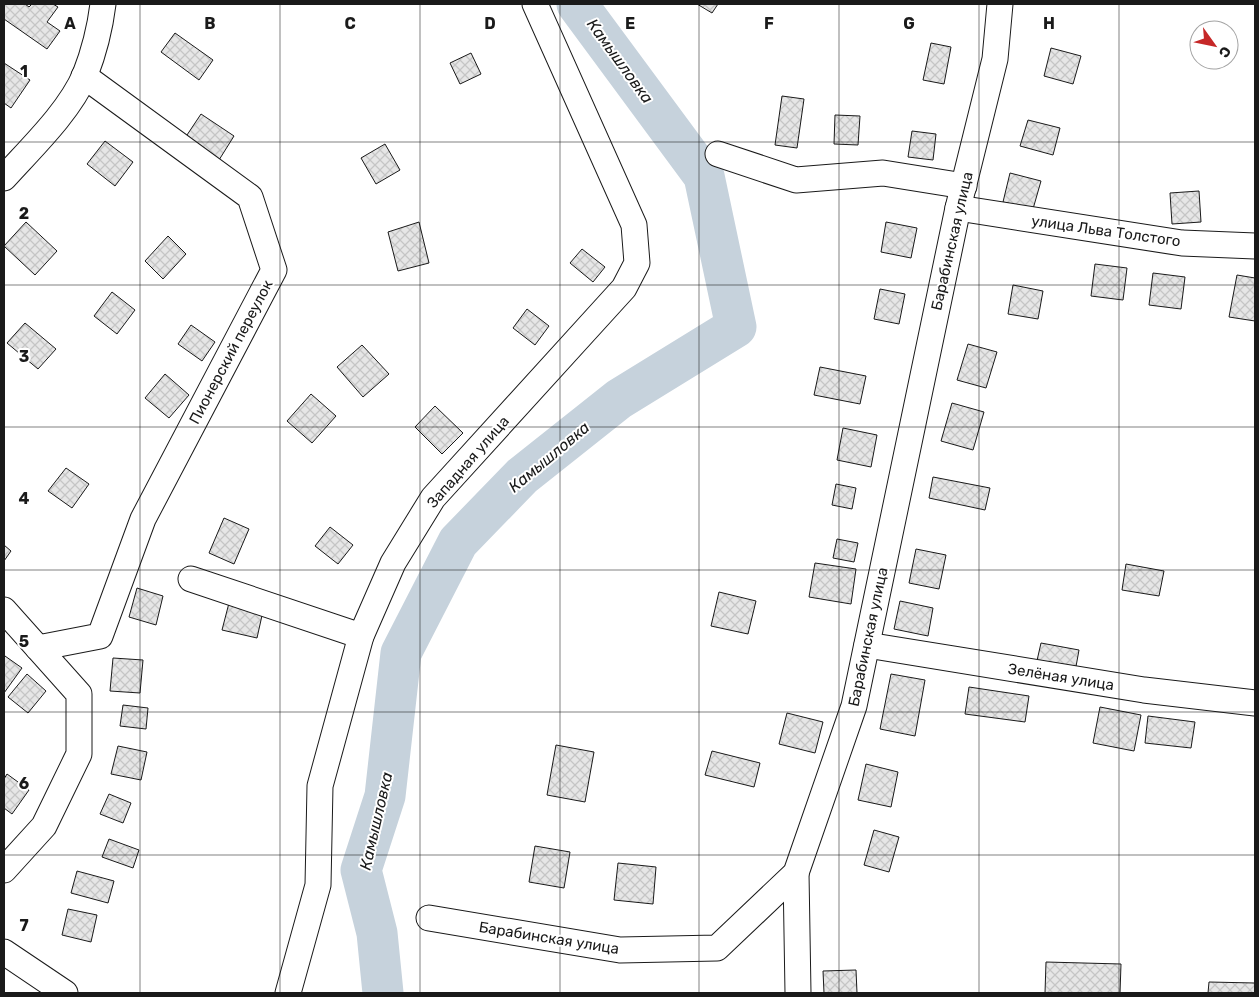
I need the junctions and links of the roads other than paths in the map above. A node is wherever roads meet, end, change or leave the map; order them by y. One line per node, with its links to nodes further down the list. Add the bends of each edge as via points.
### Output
1 (103, 4): 4 (street, via 93,52)
2 (535, 4): 11 (street, Западная улица, via 634,225 637,263 624,288 433,498 393,563)
3 (1000, 4): 7 (street, Барабинская улица, via 995,59)
4 (84, 76): 6 (street, via 42,136); 13 (street, Пионерский переулок, via 250,197 274,270 143,519 100,636)
5 (718, 154): 7 (street, улица Льва Толстого, via 796,180 883,173)
6 (4, 178)
7 (961, 197): 8 (street, улица Льва Толстого, via 1182,242); 12 (street, Барабинская улица)
8 (1255, 246)
9 (191, 579): 11 (street)
10 (4, 610): 13 (street)
11 (361, 636): 20 (street, Западная улица, via 320,786 318,886)
12 (867, 645): 14 (street, Зелёная улица, via 1144,690); 16 (street, Барабинская улица, via 854,706)
13 (38, 648): 15 (street, via 79,694 79,754 44,826)
14 (1255, 703)
15 (4, 870)
16 (796, 873): 17 (street, Барабинская улица, via 717,948 620,950); 21 (street)
17 (428, 918)
18 (4, 952): 19 (street)
19 (65, 993)
20 (288, 993)
21 (798, 993)

